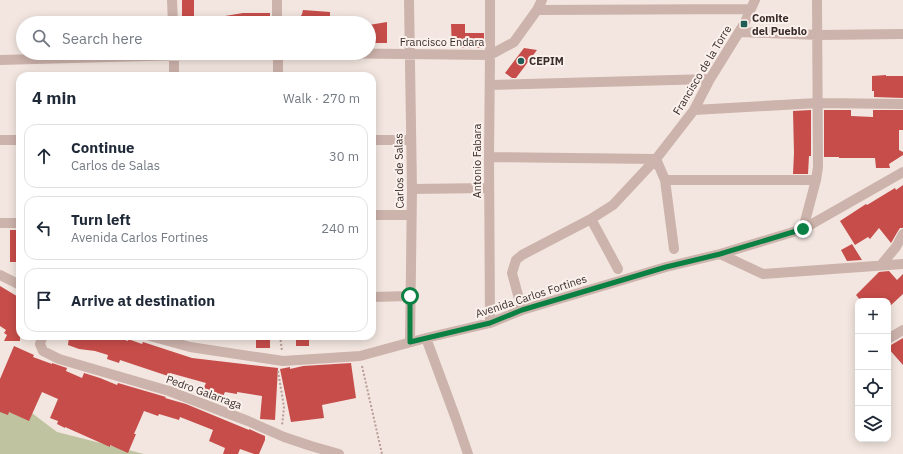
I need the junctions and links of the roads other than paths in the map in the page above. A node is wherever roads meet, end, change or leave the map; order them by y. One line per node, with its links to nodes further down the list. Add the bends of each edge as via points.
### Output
1 (172, 0): 9 (street)
2 (277, 0): 10 (street)
3 (409, 0): 15 (street, Carlos de Salas)
4 (490, 0): 16 (street, Antonio Fabara)
5 (542, 0): 8 (street, Francisco Endara)
6 (817, 0): 13 (street)
7 (753, 4): 8 (street); 11 (street, Francisco de la Torre)
8 (537, 10): 16 (street, Francisco Endara, via 514,42)
9 (173, 16)
10 (277, 16)
11 (740, 32): 13 (street); 23 (street, Francisco de la Torre)
12 (903, 34): 13 (street)
13 (818, 35): 25 (street)
14 (376, 54): 15 (street, Francisco Endara)
15 (409, 54): 16 (street, Francisco Endara); 31 (street, Carlos de Salas)
16 (490, 55): 24 (street, Antonio Fabara)
17 (16, 59): 18 (street)
18 (0, 60)
19 (174, 60): 21 (street)
20 (278, 60): 22 (street)
21 (174, 72)
22 (278, 72)
23 (710, 79): 24 (street); 27 (street, Francisco de la Torre)
24 (490, 85): 32 (street, Antonio Fabara)
25 (817, 103): 26 (street); 27 (street); 36 (street)
26 (903, 104)
27 (694, 110): 33 (street, Francisco de la Torre)
28 (0, 140): 29 (street)
29 (16, 140)
30 (376, 140): 31 (street)
31 (410, 140): 38 (street, Carlos de Salas)
32 (489, 157): 33 (street); 37 (street, Antonio Fabara)
33 (656, 160): 35 (street); 41 (street, Francisco de la Torre, via 613,205)
34 (903, 172): 44 (street, Avenida Carlos Fortines)
35 (665, 180): 36 (street); 46 (street)
36 (816, 180): 44 (street)
37 (489, 188): 38 (street); 56 (street, Antonio Fabara)
38 (412, 189): 39 (street, Carlos de Salas)
39 (411, 214): 40 (street); 53 (street, Carlos de Salas)
40 (376, 215)
41 (591, 219): 50 (street); 55 (street, Francisco de la Torre, via 516,260 512,273)
42 (0, 223): 43 (street)
43 (16, 223)
44 (803, 229): 47 (street, Avenida Carlos Fortines)
45 (903, 234): 49 (street)
46 (674, 249)
47 (720, 254): 49 (street, via 763,274); 55 (street, Avenida Carlos Fortines, via 666,267)
48 (903, 264): 49 (street)
49 (881, 265)
50 (618, 269)
51 (0, 275): 52 (street)
52 (16, 284)
53 (410, 296): 54 (street); 62 (street, Carlos de Salas)
54 (376, 297)
55 (522, 310): 56 (street, Avenida Carlos Fortines)
56 (490, 323): 59 (street, Avenida Carlos Fortines)
57 (903, 330): 58 (street)
58 (891, 337)
59 (426, 338): 62 (street, Avenida Carlos Fortines); 64 (street)
60 (42, 340): 63 (street, Pedro Galarraga, via 43,351 59,359 169,391 284,437)
61 (165, 340): 62 (street, Avenida Carlos Fortines, via 190,347 283,361 360,356)
62 (410, 342)
63 (339, 454)
64 (468, 454)

